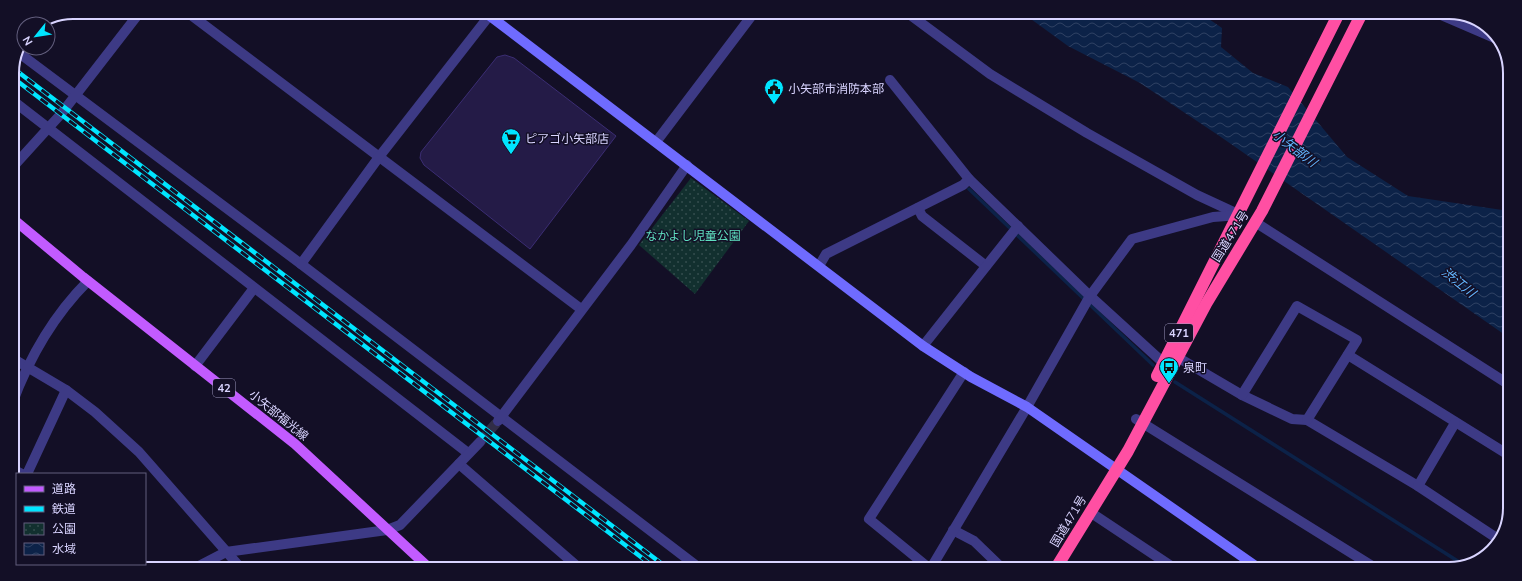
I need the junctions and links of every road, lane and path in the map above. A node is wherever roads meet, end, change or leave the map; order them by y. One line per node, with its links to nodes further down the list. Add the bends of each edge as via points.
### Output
1 (134, 19): 13 (street)
2 (196, 19): 17 (street)
3 (483, 19): 17 (street)
4 (494, 19): 16 (street)
5 (749, 19): 16 (street)
6 (915, 19): 22 (street, via 990,74 1068,122 1197,196)
7 (1336, 19): 22 (highway, 国道471号 / 471)
8 (1360, 19): 23 (highway, 国道471号 / 471, via 1262,211)
9 (1451, 19): 10 (street)
10 (1488, 35)
11 (24, 56): 13 (street)
12 (890, 80): 20 (street)
13 (74, 96): 15 (street); 26 (street)
14 (19, 106): 15 (street)
15 (47, 129): 18 (street); 30 (street)
16 (656, 142): 19 (street)
17 (379, 157): 26 (street); 32 (street)
18 (19, 160)
19 (687, 165): 27 (street); 32 (street, via 631,245)
20 (969, 179): 21 (street, via 963,185); 25 (street)
21 (918, 208): 27 (street, via 826,254); 28 (street, via 922,216)
22 (1240, 215): 31 (street, via 1213,217 1132,239); 34 (highway, 国道471号 / 471)
23 (1254, 222): 34 (highway, 国道471号 / 471); 41 (street)
24 (19, 224): 29 (main road, 小矢部福光線 / 42)
25 (1018, 226): 28 (street); 31 (street)
26 (301, 264): 46 (street)
27 (819, 266): 33 (street)
28 (986, 266): 33 (street)
29 (88, 281): 37 (street, via 46,332); 38 (main road, 小矢部福光線 / 42)
30 (254, 288): 38 (street); 52 (street)
31 (1090, 296): 39 (street); 45 (street)
32 (581, 309): 46 (street)
33 (923, 346): 40 (street)
34 (1173, 355): 39 (highway, 国道471号 / 471); 44 (street)
35 (1348, 355): 44 (street, via 1357,340 1297,306); 47 (street); 49 (street)
36 (19, 362): 37 (street)
37 (27, 366): 42 (street); 43 (street)
38 (195, 366): 58 (main road, 小矢部福光線 / 42, via 295,444)
39 (1167, 366): 48 (highway, 国道471号 / 471)
40 (964, 372): 45 (street); 67 (street, via 869,519)
41 (1503, 381)
42 (19, 386)
43 (66, 390): 55 (street); 61 (street, via 95,412 139,452)
44 (1242, 395): 47 (street, via 1292,419)
45 (1027, 407): 54 (street); 59 (street)
46 (500, 419): 66 (street)
47 (1307, 420): 56 (street)
48 (1139, 421): 54 (highway, 国道471号 / 471, via 1122,447); 73 (street)
49 (1456, 423): 51 (street); 56 (street)
50 (480, 442): 52 (street)
51 (1503, 452)
52 (468, 453): 53 (street)
53 (459, 464): 58 (street, via 400,525); 65 (street)
54 (1116, 468): 57 (highway, 国道471号 / 471); 72 (street)
55 (27, 473)
56 (1418, 486): 60 (street)
57 (1090, 512): 70 (highway, 国道471号 / 471); 71 (street)
58 (387, 530): 61 (street); 64 (main road, 小矢部福光線 / 42)
59 (953, 530): 68 (street); 69 (street, via 974,541)
60 (1495, 537)
61 (226, 552): 62 (street); 63 (street)
62 (207, 562)
63 (235, 562)
64 (422, 562)
65 (572, 562)
66 (691, 562)
67 (923, 562)
68 (934, 562)
69 (996, 562)
70 (1060, 562)
71 (1165, 562)
72 (1251, 562)
73 (1366, 562)

